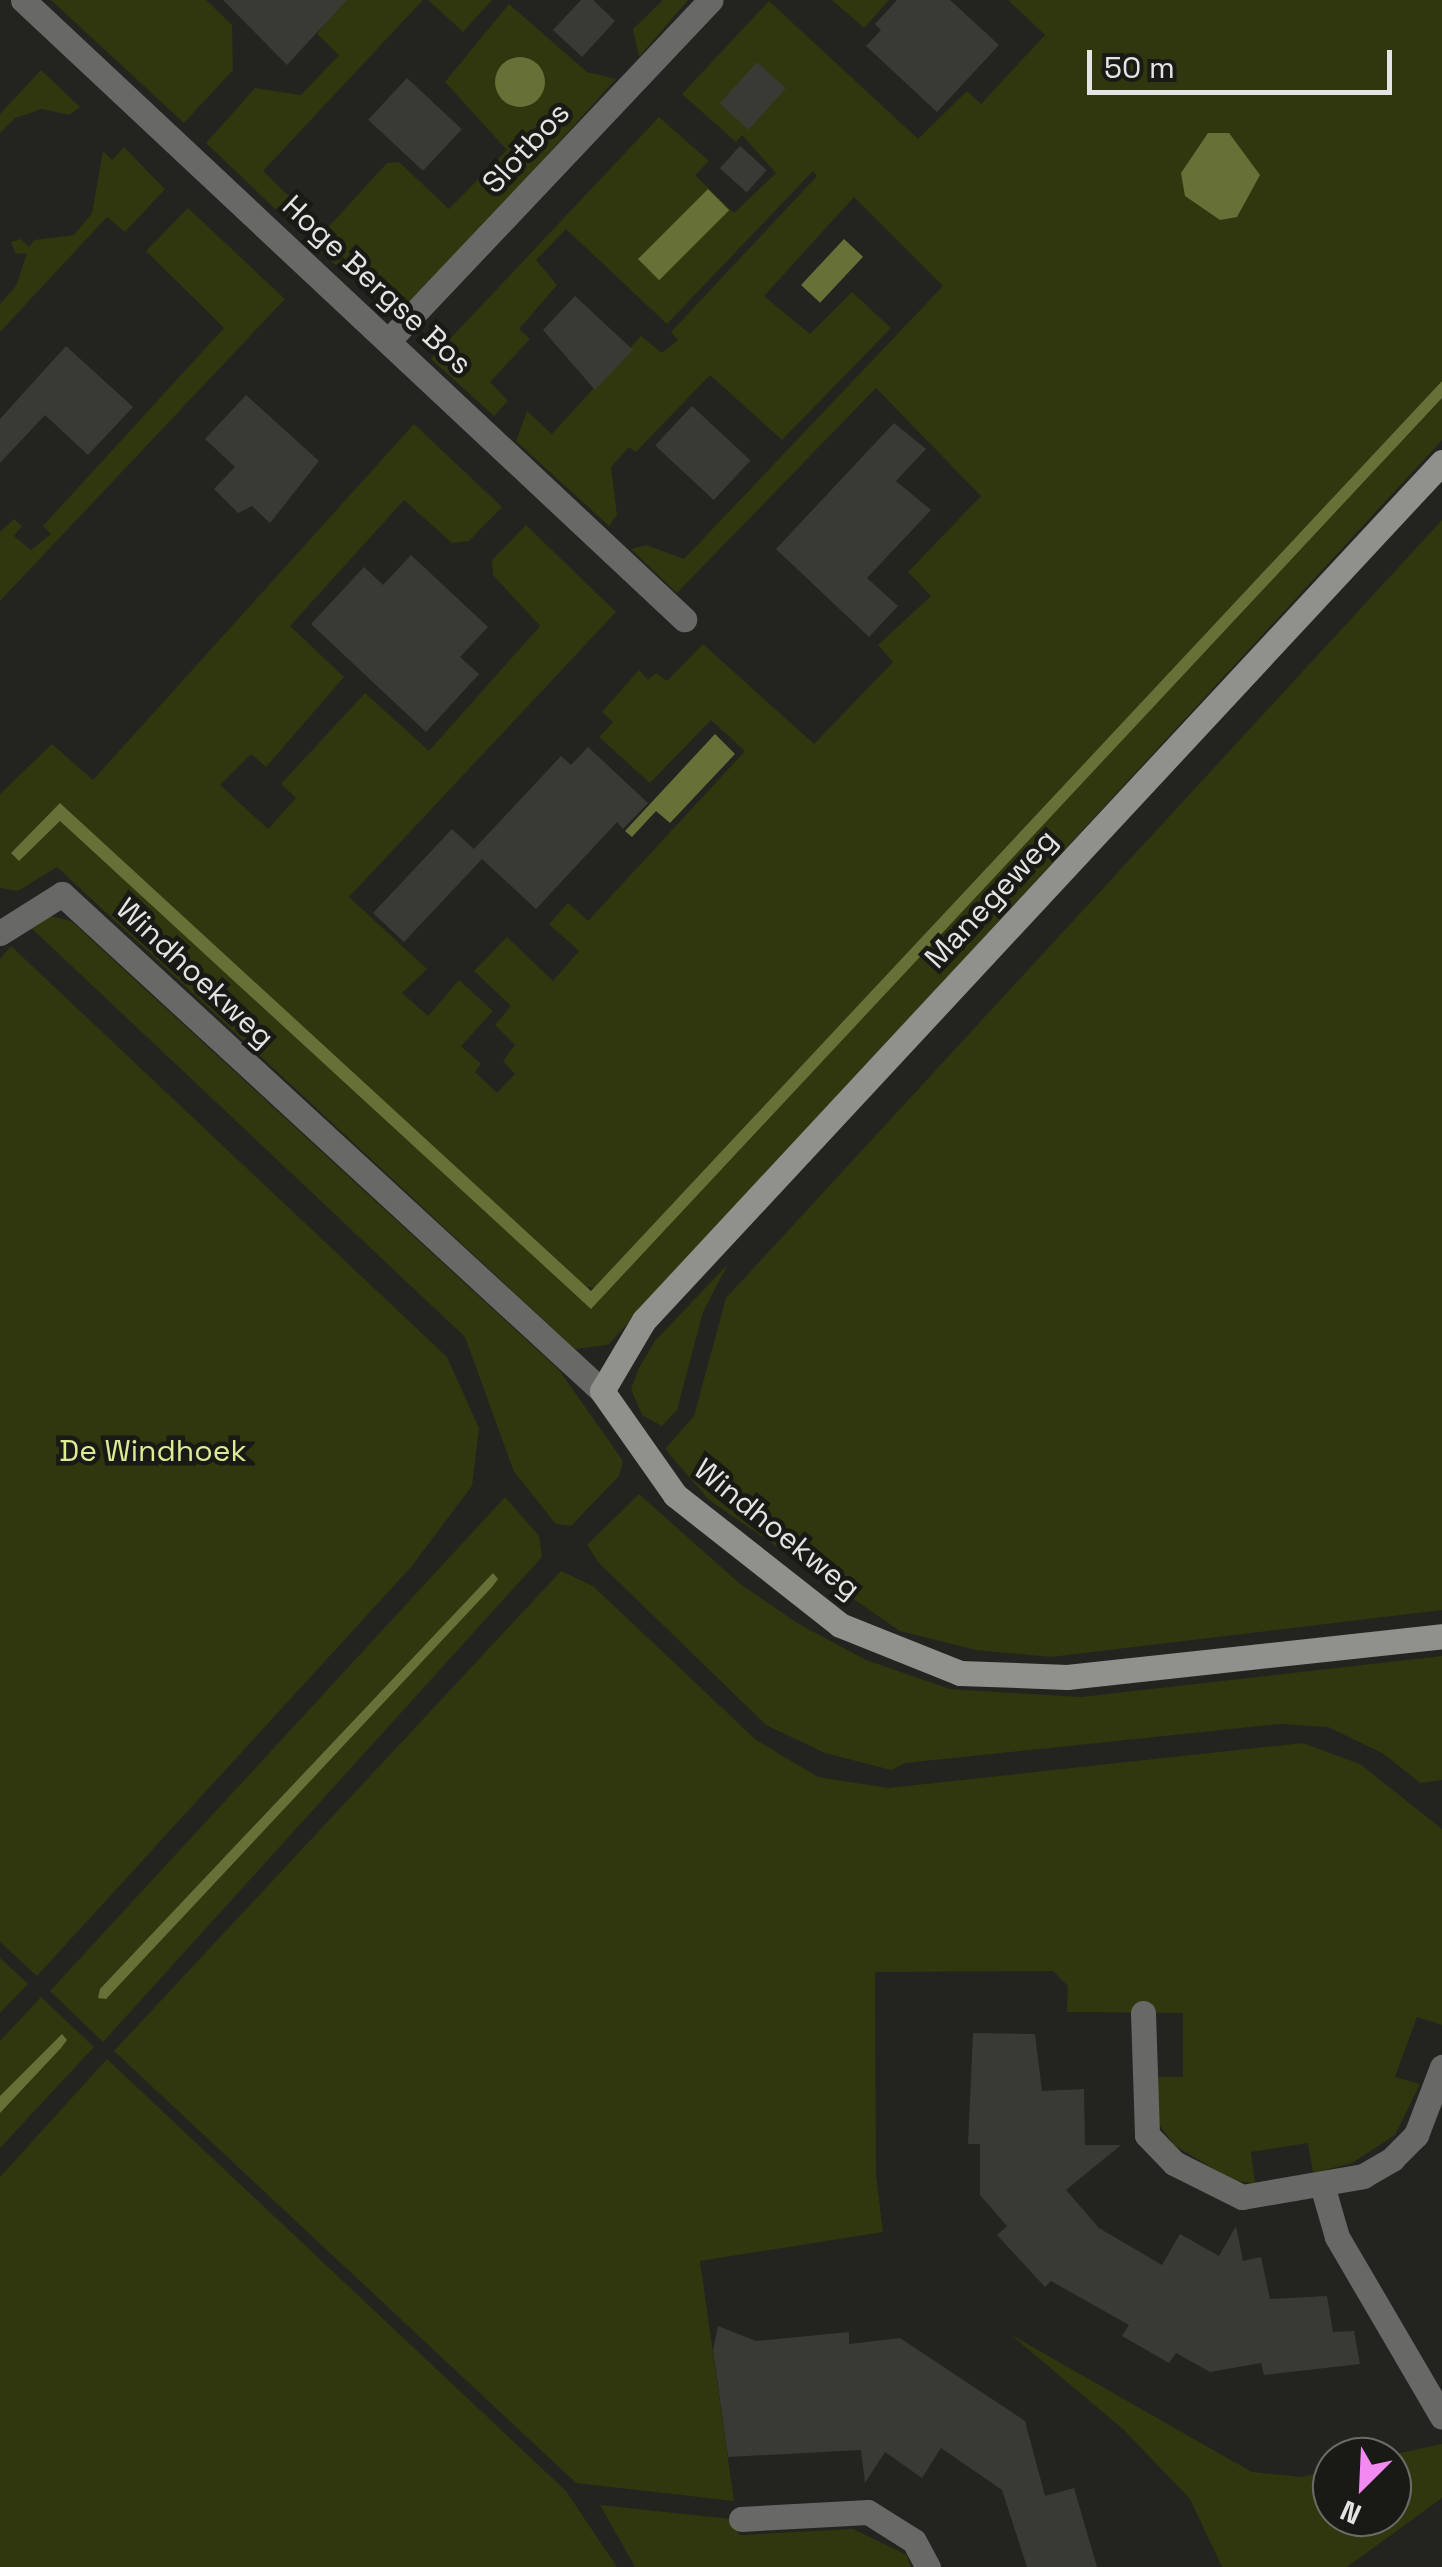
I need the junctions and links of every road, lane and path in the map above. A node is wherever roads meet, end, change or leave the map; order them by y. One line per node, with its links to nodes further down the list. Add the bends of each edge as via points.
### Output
1 (24, 0): 3 (street, Hoge Bergse Bos)
2 (710, 0): 3 (street, Slotbos)
3 (389, 340): 5 (street, Hoge Bergse Bos)
4 (1442, 462): 7 (street, Manegeweg, via 644,1320)
5 (684, 618)
6 (2, 924): 7 (street, Windhoekweg, via 62,894)
7 (602, 1391): 8 (street, Windhoekweg, via 676,1495 826,1614 960,1674 1068,1677)
8 (1442, 1636)
9 (1143, 2013): 11 (street, via 1144,2120 1156,2148 1242,2198)
10 (1442, 2067): 11 (street, via 1407,2146 1363,2176)
11 (1322, 2185): 12 (street, via 1337,2237)
12 (1442, 2417)
13 (741, 2519): 14 (street, via 868,2512 914,2541)
14 (928, 2567)

